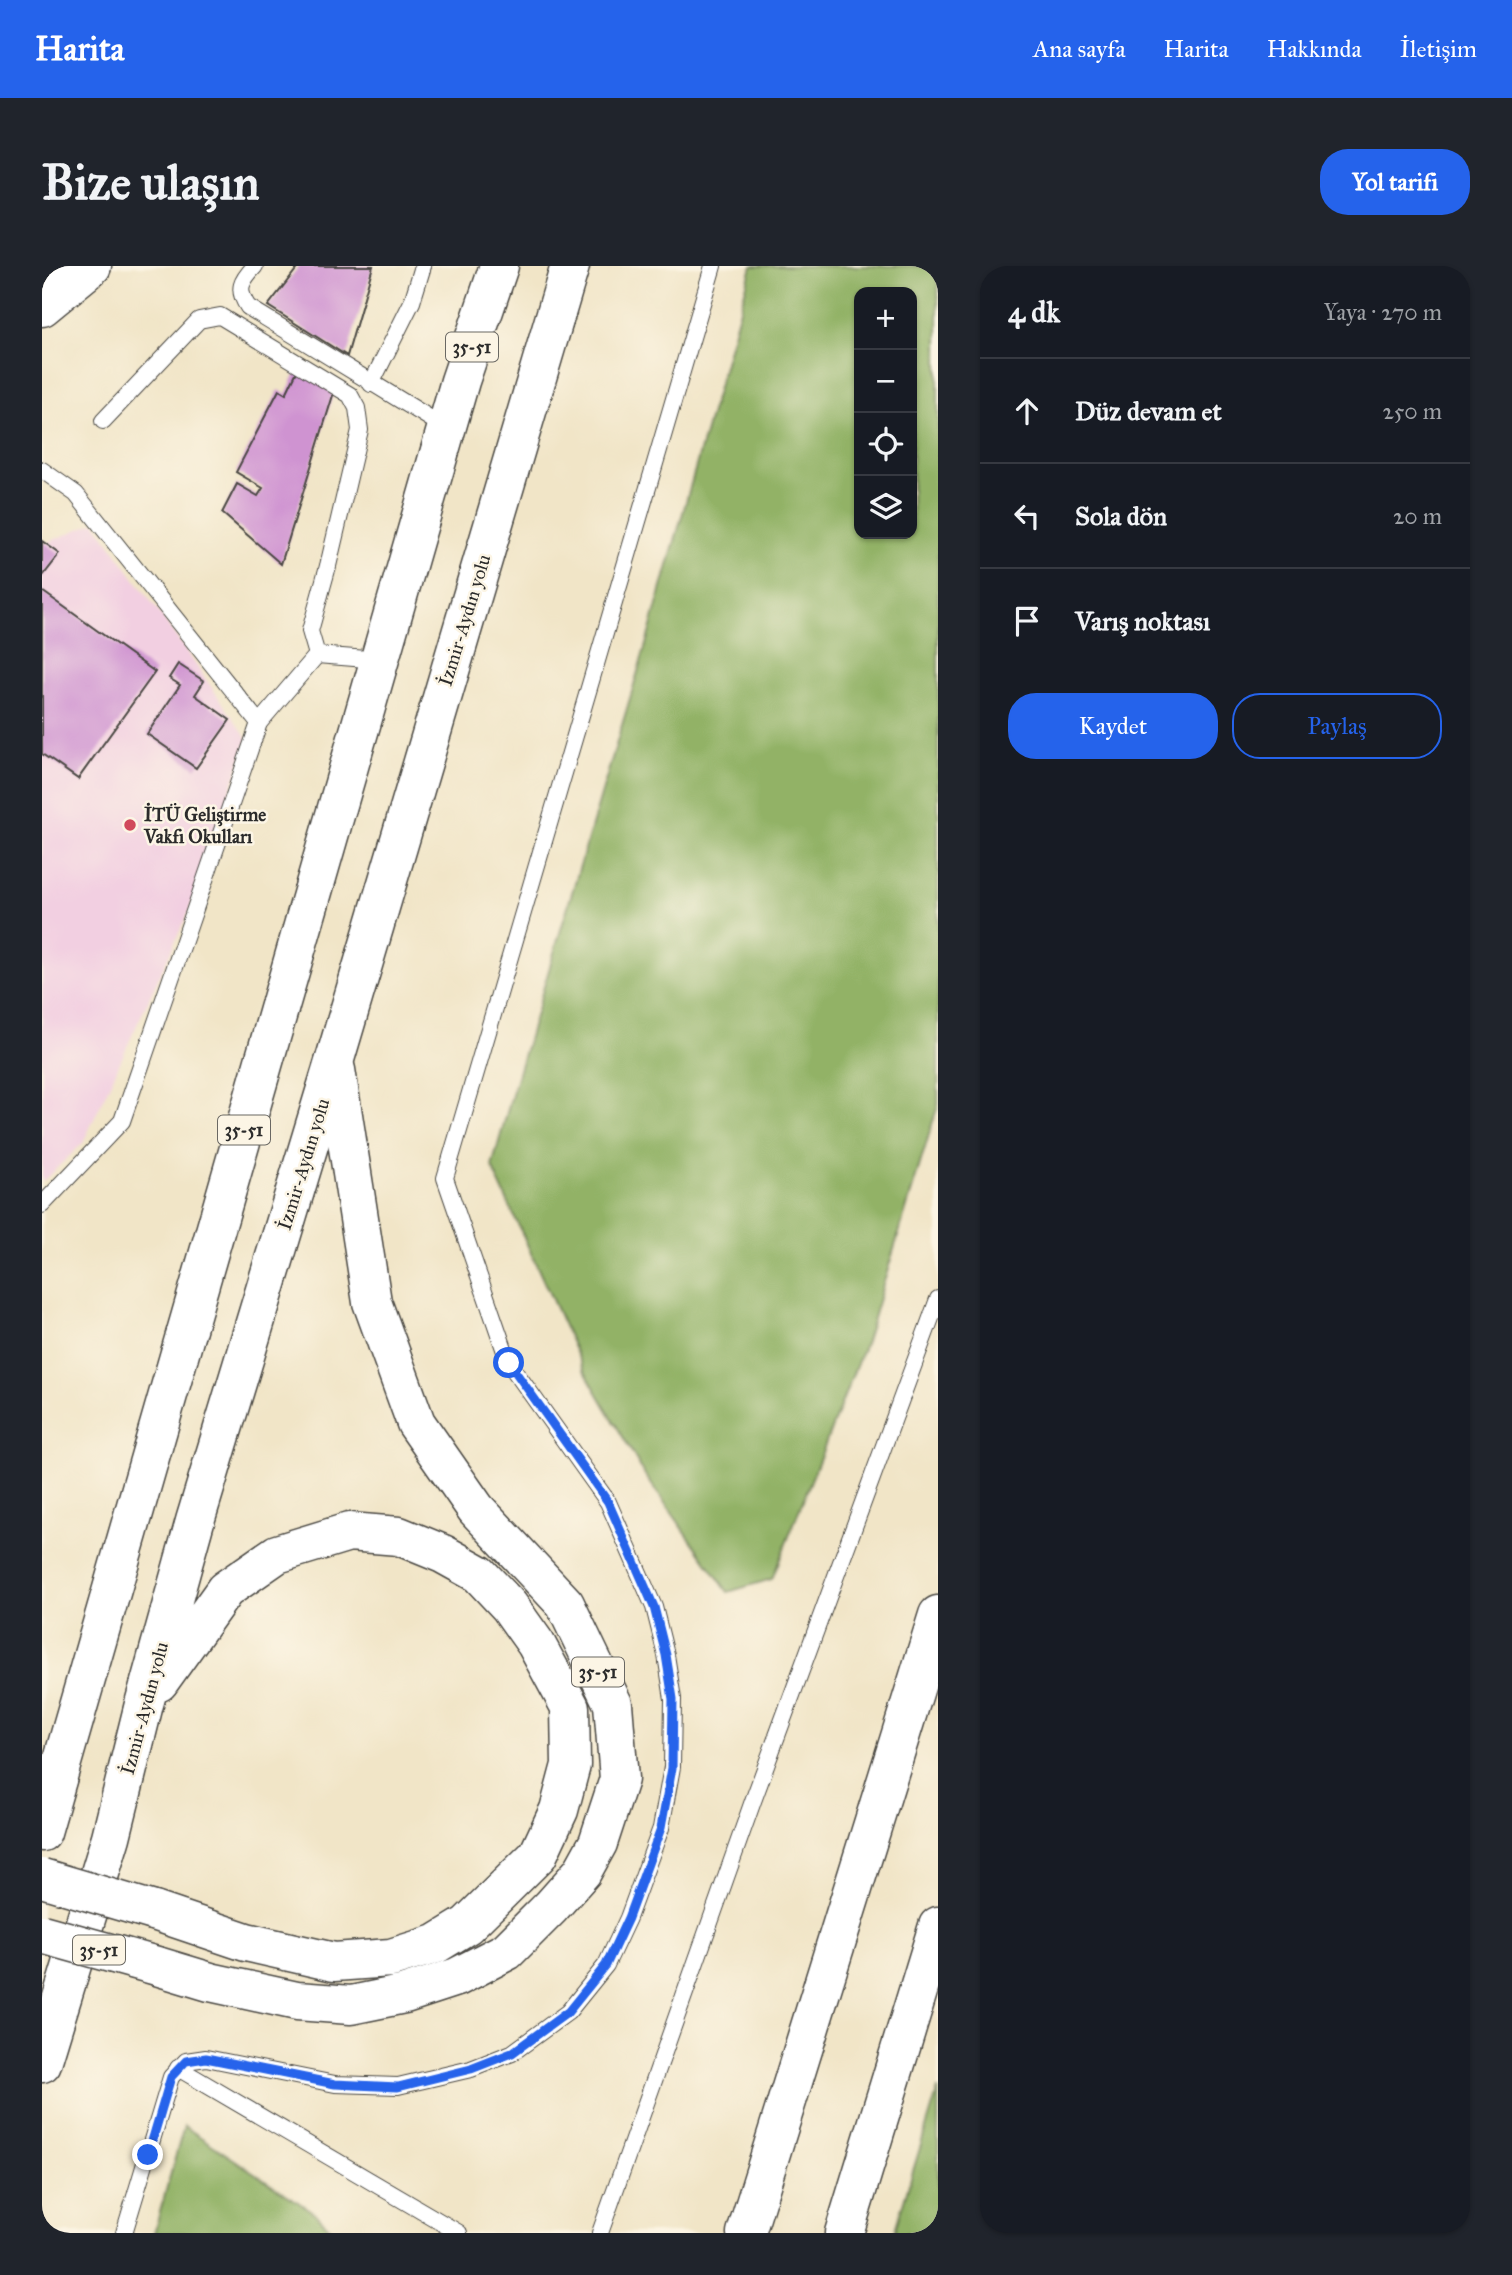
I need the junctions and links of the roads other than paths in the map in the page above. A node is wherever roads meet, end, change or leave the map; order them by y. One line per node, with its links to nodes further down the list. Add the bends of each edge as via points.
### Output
1 (57, 266): 8 (main road)
2 (92, 266): 9 (main road)
3 (255, 266): 10 (lane, via 240,287 248,307)
4 (423, 266): 10 (lane, via 412,302)
5 (499, 266): 12 (main road, 35-51)
6 (570, 266): 17 (main road, İzmir-Aydın yolu / 35-51)
7 (713, 266): 27 (lane, via 445,1178 509,1363 608,1502 654,1607 673,1710 672,1768 661,1828 606,1965 568,2012 512,2053 471,2069 398,2087 335,2084 206,2058)
8 (42, 282)
9 (42, 307)
10 (371, 384): 12 (lane)
11 (103, 421): 14 (lane, via 199,320 220,316 350,395 360,430 310,631)
12 (446, 428): 15 (main road, 35-51)
13 (42, 470): 16 (lane, via 76,494)
14 (317, 655): 15 (lane); 16 (lane)
15 (379, 660): 22 (main road, 35-51)
16 (259, 723): 18 (lane, via 122,1121)
17 (335, 1059): 21 (main road, İzmir-Aydın yolu / 35-51); 25 (main road, 35-51, bridge, via 372,1302 416,1423 476,1509 565,1604 613,1704 620,1779 598,1843 582,1872 551,1908 507,1951 457,1977 405,1994 351,2005 297,2001 210,1982)
18 (42, 1205)
19 (938, 1299): 30 (lane)
20 (938, 1615): 31 (main road)
21 (144, 1704): 23 (main road, bridge, via 225,1590 277,1554 349,1532 399,1536 479,1574 509,1606 570,1707 571,1765 559,1810 538,1855 467,1925 436,1944 391,1958 334,1962 246,1942); 26 (main road, İzmir-Aydın yolu / 35-51, via 111,1837)
22 (42, 1832)
23 (42, 1878)
24 (938, 1926): 32 (main road)
25 (42, 1934)
26 (42, 2063)
27 (178, 2067): 28 (lane, via 171,2077); 29 (lane)
28 (124, 2233)
29 (459, 2233)
30 (600, 2233)
31 (746, 2233)
32 (844, 2233)

